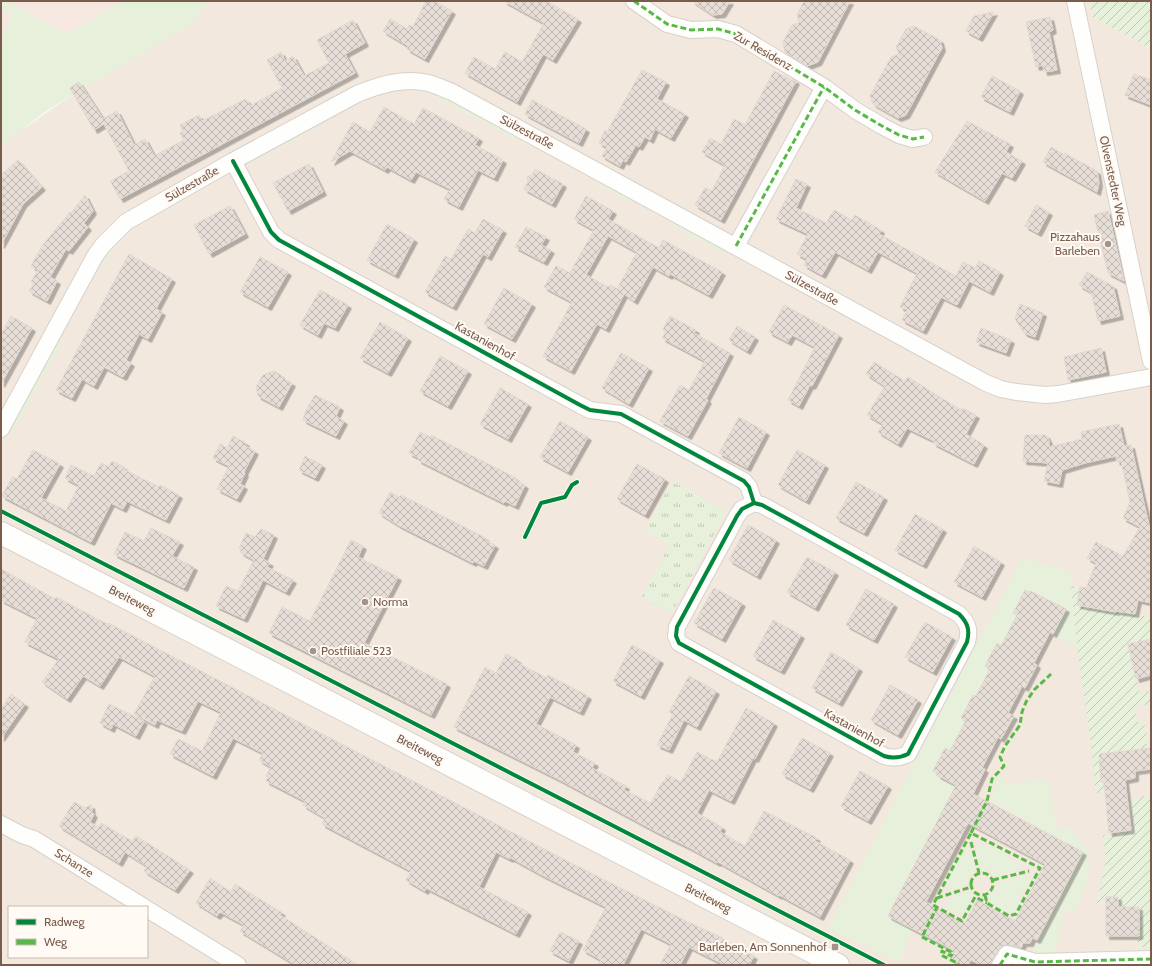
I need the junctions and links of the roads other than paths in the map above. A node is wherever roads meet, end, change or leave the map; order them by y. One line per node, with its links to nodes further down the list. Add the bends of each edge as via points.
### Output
1 (634, 1): 3 (street, Zur Residenz, via 667,24 691,30 718,29 736,34)
2 (1075, 1): 7 (street, Olvenstedter Weg)
3 (824, 87): 4 (street, Zur Residenz, via 855,110 899,135 913,139); 6 (street)
4 (924, 137)
5 (232, 161): 6 (street, Sülzestraße, via 369,89 390,83 426,82 452,92); 9 (street, Sülzestraße, via 126,222 103,244); 10 (street, Kastanienhof, via 271,232 279,240 580,405 590,410 621,414 744,481 749,487)
6 (736, 246): 8 (street, Sülzestraße, via 1001,389 1030,395 1058,394)
7 (1151, 360)
8 (1151, 377)
9 (1, 429)
10 (754, 503): 10 (street, Kastanienhof, via 742,509 737,516 692,599 677,627 676,636 679,643 884,756 891,759 908,754 967,642 969,634 965,620 960,614 762,505)
11 (1, 533): 17 (street, Breiteweg)
12 (1, 824): 13 (street, Schanze, via 34,839)
13 (142, 906)
14 (148, 910): 16 (street)
15 (1151, 959): 18 (street, via 1034,962 1007,954)
16 (238, 965)
17 (838, 965)
18 (1000, 965)

